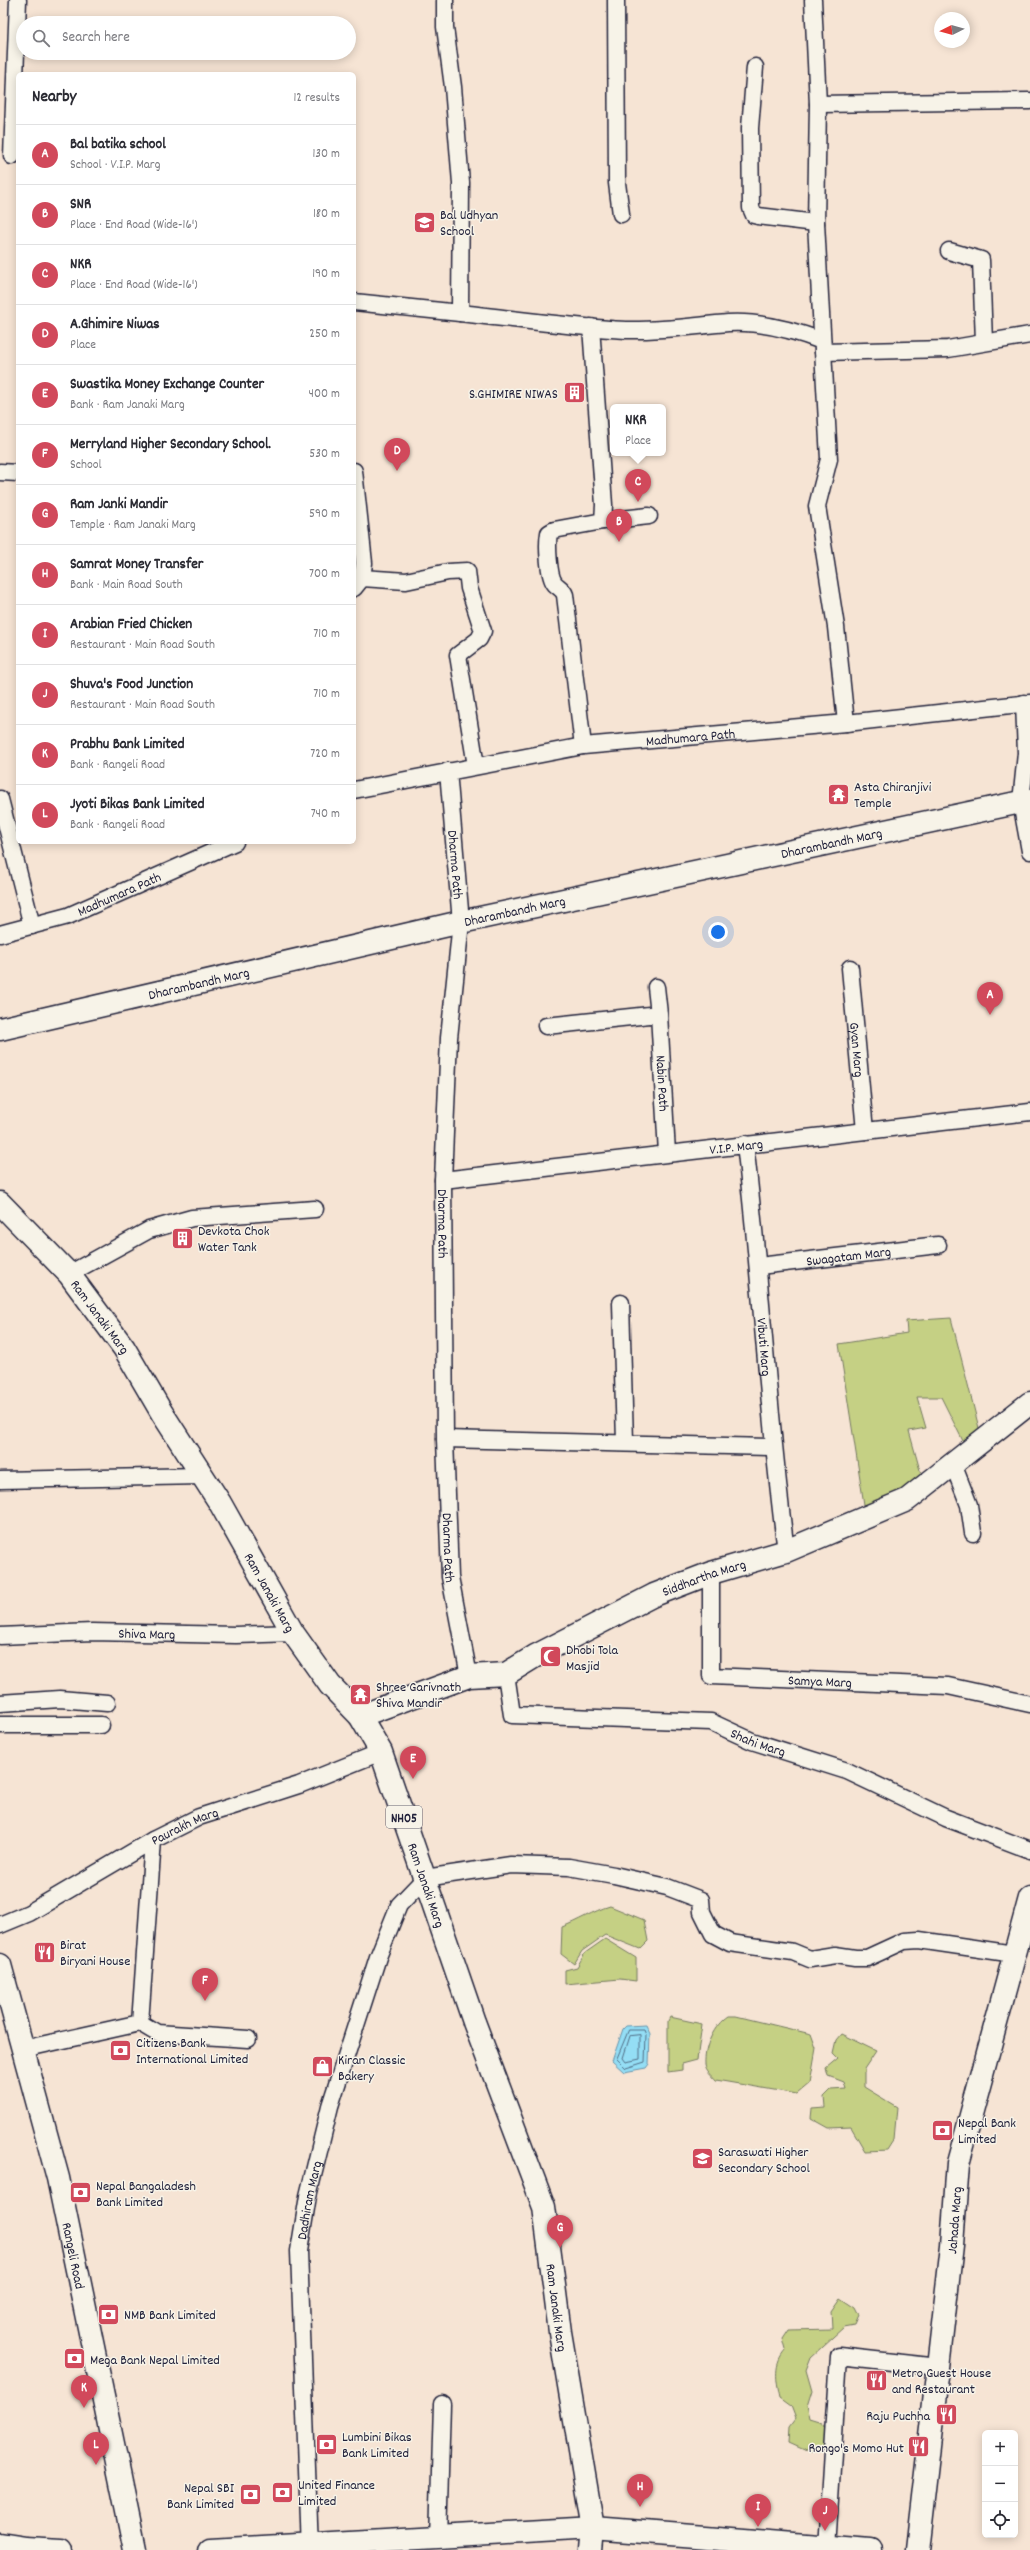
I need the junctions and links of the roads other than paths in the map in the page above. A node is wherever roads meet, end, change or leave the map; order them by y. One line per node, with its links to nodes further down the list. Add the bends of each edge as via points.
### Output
1 (18, 0): 5 (street)
2 (445, 0): 15 (street, via 444,27 453,87 461,183)
3 (616, 0): 11 (street, via 617,182)
4 (813, 0): 9 (street)
5 (17, 16)
6 (16, 39): 10 (street)
7 (755, 67): 12 (street, via 750,128 751,208 754,215 758,216)
8 (1030, 101): 9 (street)
9 (818, 104): 12 (street)
10 (10, 156)
11 (621, 214)
12 (816, 223): 19 (street)
13 (949, 251): 18 (street, via 980,260)
14 (356, 302): 15 (street)
15 (460, 313): 16 (street)
16 (591, 327): 19 (street, via 679,330 729,323 786,329); 24 (street)
17 (1030, 335): 18 (street)
18 (984, 342): 19 (street, via 948,348)
19 (822, 347): 27 (street, via 829,459 817,506 836,627)
20 (0, 472): 21 (street)
21 (16, 474)
22 (356, 489): 25 (street, via 364,563)
23 (649, 516): 24 (street)
24 (603, 521): 28 (street, via 554,530 549,534 547,541 551,575 554,583 563,589 565,595)
25 (358, 583): 29 (street, via 406,581 448,572 467,571 483,631 479,639 458,655)
26 (1027, 703): 27 (street, Madhumara Path); 33 (street)
27 (846, 723): 28 (street, Madhumara Path)
28 (583, 746): 29 (street, Madhumara Path)
29 (476, 766): 30 (street, Madhumara Path)
30 (448, 771): 31 (street, Madhumara Path); 36 (street, Dharma Path)
31 (356, 790)
32 (0, 799): 37 (street)
33 (1026, 801): 35 (street); 36 (main road, Dharambandh Marg)
34 (230, 844): 37 (street, Madhumara Path, via 68,916)
35 (1030, 851)
36 (461, 922): 43 (main road, Dharambandh Marg); 48 (street, Dharma Path, via 449,1038)
37 (32, 926): 38 (street, Madhumara Path)
38 (0, 934)
39 (850, 968): 45 (street, Gyan Marg)
40 (656, 987): 41 (street, Nabin Path)
41 (659, 1014): 42 (street); 47 (street, Nabin Path)
42 (546, 1026)
43 (0, 1029)
44 (1030, 1112): 45 (street, V.I.P. Marg)
45 (865, 1131): 46 (street, V.I.P. Marg)
46 (745, 1144): 47 (street, V.I.P. Marg); 52 (street, Vibuti Marg)
47 (667, 1153): 48 (street, V.I.P. Marg)
48 (443, 1180): 56 (street, Dharma Path)
49 (0, 1203): 53 (main road, Ram Janaki Marg / NH05)
50 (316, 1208): 53 (street, via 192,1218 149,1230)
51 (938, 1245): 52 (street, Swagatam Marg)
52 (760, 1266): 58 (street, Vibuti Marg)
53 (69, 1274): 60 (main road, Ram Janaki Marg / NH05, via 124,1348)
54 (621, 1303): 57 (street)
55 (1030, 1403): 59 (main road, Siddhartha Marg)
56 (445, 1439): 57 (street); 68 (street, Dharma Path, via 450,1577)
57 (625, 1442): 58 (street)
58 (772, 1447): 63 (street, Vibuti Marg)
59 (953, 1464): 62 (street, via 969,1505); 63 (main road, Siddhartha Marg, via 907,1500)
60 (202, 1476): 61 (street); 65 (main road, Ram Janaki Marg / NH05)
61 (0, 1480)
62 (973, 1533)
63 (786, 1550): 64 (main road, Siddhartha Marg)
64 (711, 1573): 67 (main road, Siddhartha Marg, via 654,1595 537,1655); 72 (street, Samya Marg, via 711,1676 948,1686)
65 (293, 1633): 66 (street, Shiva Marg, via 251,1635 92,1632); 73 (main road, Ram Janaki Marg / NH05, via 330,1685)
66 (0, 1636)
67 (506, 1674): 68 (main road, Siddhartha Marg); 79 (street, Shahi Marg, via 512,1715 711,1722 752,1741 847,1771 946,1818)
68 (469, 1676): 73 (main road, Siddhartha Marg)
69 (67, 1700): 70 (street); 71 (street); 75 (street)
70 (107, 1702)
71 (0, 1703)
72 (1030, 1704)
73 (360, 1716): 77 (main road, Ram Janaki Marg / NH05)
74 (0, 1725): 75 (street)
75 (67, 1725): 76 (street)
76 (101, 1726)
77 (381, 1752): 78 (street, Paurakh Marg, via 299,1785 199,1817); 80 (main road, Ram Janaki Marg / NH05)
78 (153, 1840): 82 (street, Paurakh Marg, via 29,1913); 86 (street)
79 (1030, 1850)
80 (425, 1878): 83 (street, via 511,1865 569,1867 614,1875 667,1887 701,1900 702,1912 713,1934 730,1943 793,1952 810,1959 835,1955 867,1958 904,1941 919,1940); 91 (main road, Ram Janaki Marg / NH05, via 474,2022 544,2207 560,2332); 95 (street, Dadhiram Marg, via 399,1905 378,1957 330,2106 308,2196 300,2243)
81 (1030, 1898): 83 (main road, Jahada Marg)
82 (0, 1925)
83 (1014, 1954): 89 (main road, Jahada Marg, via 958,2163 952,2245)
84 (0, 1965): 85 (main road, Rangeli Road)
85 (6, 2013): 88 (main road, Rangeli Road)
86 (140, 2023): 87 (street, via 157,2033); 88 (street)
87 (248, 2039)
88 (23, 2049): 97 (main road, Rangeli Road, via 58,2178)
89 (938, 2367): 94 (street, via 839,2356); 101 (main road, Jahada Marg)
90 (442, 2404): 92 (street)
91 (593, 2528): 92 (main road); 94 (main road); 99 (main road, NH05)
92 (433, 2542): 95 (main road)
93 (0, 2544): 96 (main road)
94 (827, 2547): 100 (main road)
95 (310, 2548): 98 (main road)
96 (61, 2550)
97 (135, 2550)
98 (210, 2550)
99 (591, 2550)
100 (870, 2550)
101 (917, 2550)

